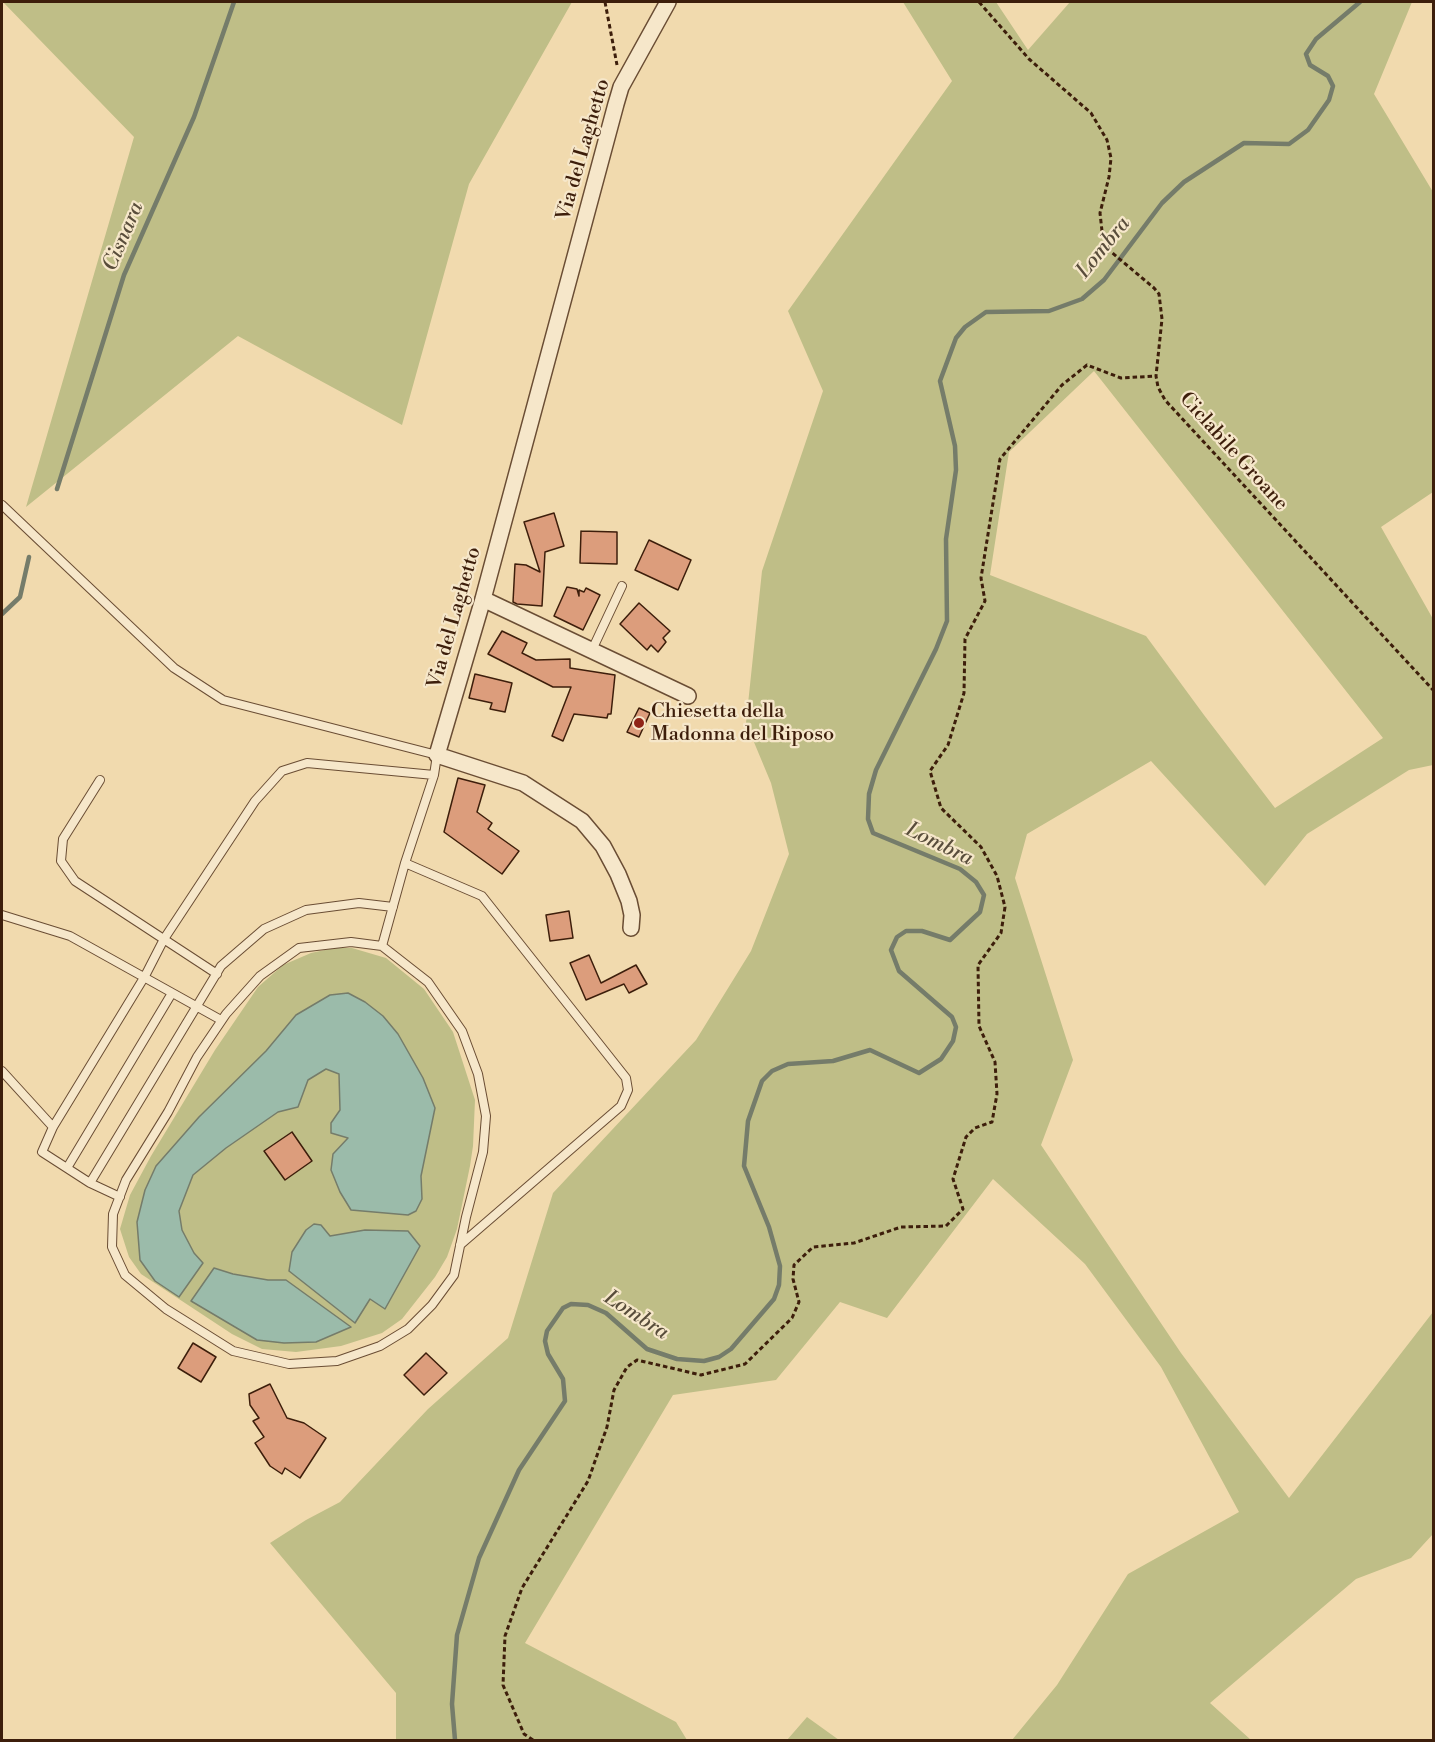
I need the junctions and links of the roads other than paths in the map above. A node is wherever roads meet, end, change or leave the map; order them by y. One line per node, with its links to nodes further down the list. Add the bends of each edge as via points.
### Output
1 (668, 2): 4 (street, Via del Laghetto, via 621,87)
2 (2, 504): 7 (lane, via 174,668 223,700)
3 (622, 586): 5 (lane)
4 (483, 599): 5 (street); 7 (street, Via del Laghetto)
5 (592, 650): 6 (street)
6 (688, 696)
7 (437, 755): 8 (lane); 13 (street, via 523,783 582,821 603,846 618,874 629,901)
8 (435, 775): 10 (lane); 14 (lane, via 307,763 282,771 255,801)
9 (100, 780): 14 (lane, via 63,839 61,861 75,881)
10 (405, 863): 11 (lane); 26 (lane, via 482,896 626,1078 628,1089 621,1106)
11 (393, 907): 15 (lane); 16 (lane, via 359,903 306,910 264,929 221,966)
12 (2, 915): 17 (lane, via 70,936)
13 (631, 928)
14 (164, 939): 16 (lane); 17 (lane)
15 (382, 946): 20 (lane, via 351,942 298,948 260,976); 26 (lane, via 428,982 462,1031 478,1074 486,1116 483,1152)
16 (217, 974): 19 (lane)
17 (145, 976): 18 (lane); 22 (lane)
18 (171, 993): 19 (lane); 23 (lane)
19 (197, 1006): 20 (lane); 24 (lane)
20 (221, 1020): 25 (lane, via 126,1180)
21 (2, 1071): 22 (lane)
22 (52, 1127): 23 (lane, via 42,1152)
23 (67, 1168): 24 (lane)
24 (90, 1183): 25 (lane)
25 (120, 1197): 26 (lane, via 113,1214 112,1247 125,1275 166,1309 233,1351 289,1364 337,1361 380,1346 408,1329 454,1275)
26 (460, 1245)

